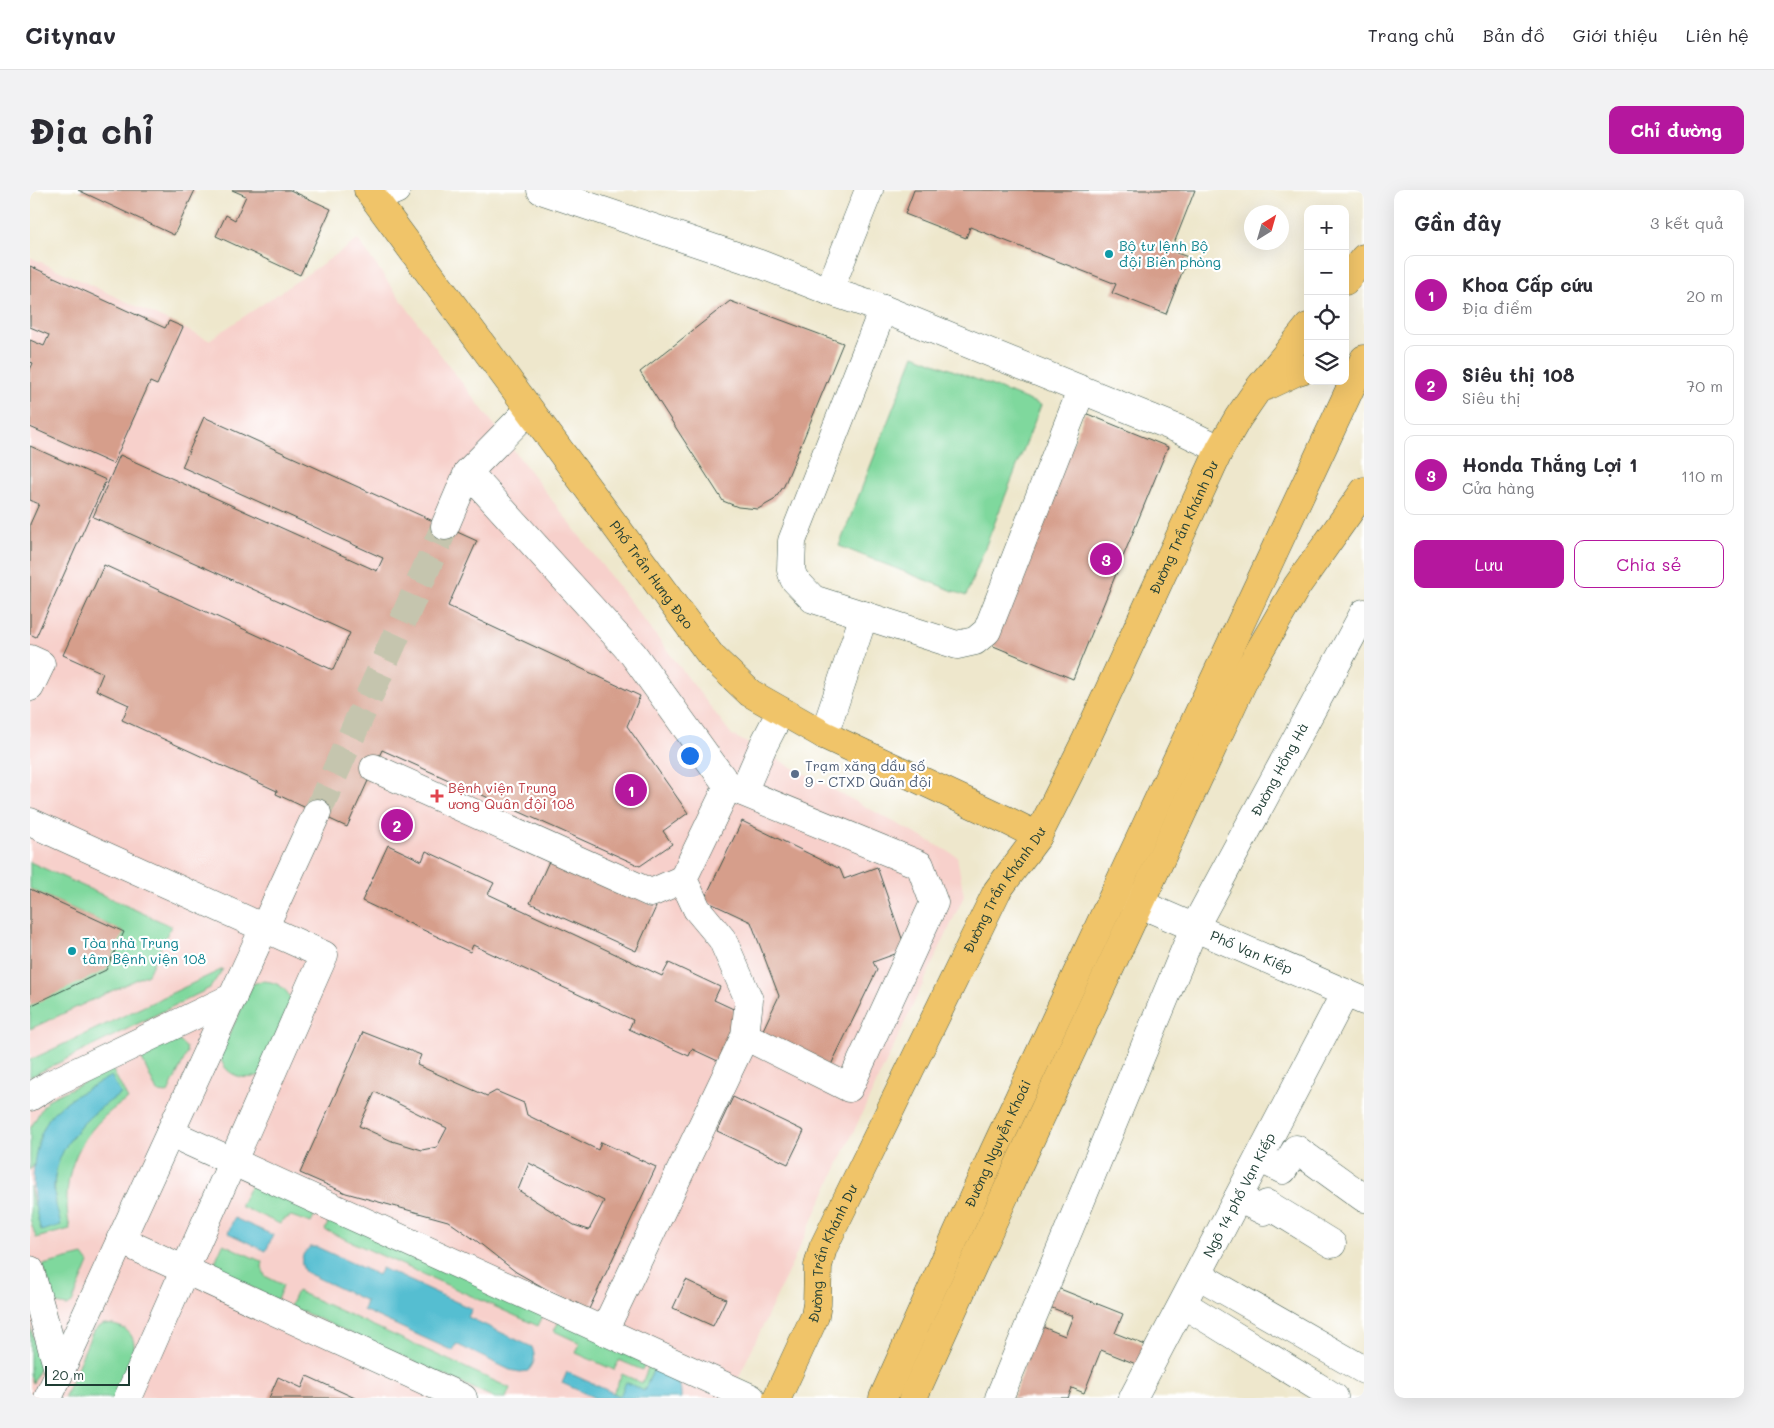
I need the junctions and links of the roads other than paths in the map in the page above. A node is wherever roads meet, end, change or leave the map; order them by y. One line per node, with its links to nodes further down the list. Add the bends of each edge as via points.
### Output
1 (541, 190): 6 (street, via 760,264)
2 (869, 190): 6 (street)
3 (380, 193): 14 (main road, Phố Trần Hưng Đạo)
4 (1364, 258): 5 (main road)
5 (1349, 276)
6 (829, 291): 7 (street)
7 (883, 310): 13 (street); 20 (street, via 792,541 791,570 794,579 813,599)
8 (1304, 332): 12 (main road, Đường Trần Khánh Dư)
9 (1364, 358): 10 (main road); 31 (main road)
10 (1349, 360)
11 (1304, 369): 12 (main road)
12 (1258, 389): 15 (main road, Đường Trần Khánh Dư)
13 (1081, 391): 15 (street); 20 (street, via 987,631 975,641 958,645)
14 (529, 410): 16 (street); 23 (main road, Phố Trần Hưng Đạo, via 712,657 750,693)
15 (1220, 449): 29 (main road, Đường Trần Khánh Dư, via 1085,742)
16 (468, 472): 18 (street); 26 (street, via 633,654)
17 (1364, 491): 31 (main road, via 1297,586 1250,667)
18 (445, 526)
19 (1364, 613): 33 (street, Đường Hồng Hà)
20 (864, 615): 24 (street)
21 (30, 659): 22 (street, via 41,664)
22 (30, 687)
23 (781, 711): 24 (main road, Phố Trần Hưng Đạo); 26 (street)
24 (824, 736): 29 (main road, Phố Trần Hưng Đạo)
25 (374, 768): 30 (street, via 651,893)
26 (735, 789): 30 (street); 36 (street, via 920,865 934,903 849,1088)
27 (316, 813): 32 (street)
28 (30, 822): 32 (street)
29 (1038, 836): 56 (main road, Đường Trần Khánh Dư, via 997,891 823,1248 818,1266 815,1316)
30 (683, 879): 36 (street, via 697,909 722,939 749,1000)
31 (1128, 898): 33 (street, Phố Vạn Kiếp); 57 (main road, Đường Nguyễn Khoái, via 994,1151); 58 (main road, Đường Nguyễn Khoái, via 1023,1156)
32 (265, 928): 34 (street); 40 (street, via 324,955)
33 (1194, 928): 35 (street, Phố Vạn Kiếp); 59 (street)
34 (233, 997): 37 (street); 38 (street)
35 (1355, 997): 39 (street, Ngõ 14 phố Vạn Kiếp)
36 (745, 1036): 49 (street)
37 (30, 1097)
38 (170, 1133): 40 (street); 43 (street)
39 (1259, 1158): 41 (street, Ngõ 14 phố Vạn Kiếp); 42 (street, via 1283,1170 1296,1149)
40 (233, 1162): 46 (street); 49 (street)
41 (1238, 1198): 44 (street, via 1264,1211 1267,1204); 47 (street, Ngõ 14 phố Vạn Kiếp)
42 (1364, 1198)
43 (120, 1240): 46 (street); 51 (street)
44 (1332, 1244)
45 (30, 1270): 51 (street)
46 (185, 1270): 53 (street); 54 (street)
47 (1198, 1275): 48 (street, Ngõ 14 phố Vạn Kiếp); 50 (street)
48 (1183, 1304): 60 (street, Ngõ 14 phố Vạn Kiếp); 61 (street)
49 (604, 1331): 55 (street)
50 (1364, 1370)
51 (59, 1373): 52 (street)
52 (48, 1398)
53 (128, 1398)
54 (463, 1398)
55 (751, 1398)
56 (777, 1398)
57 (883, 1398)
58 (913, 1398)
59 (999, 1398)
60 (1134, 1398)
61 (1334, 1398)

